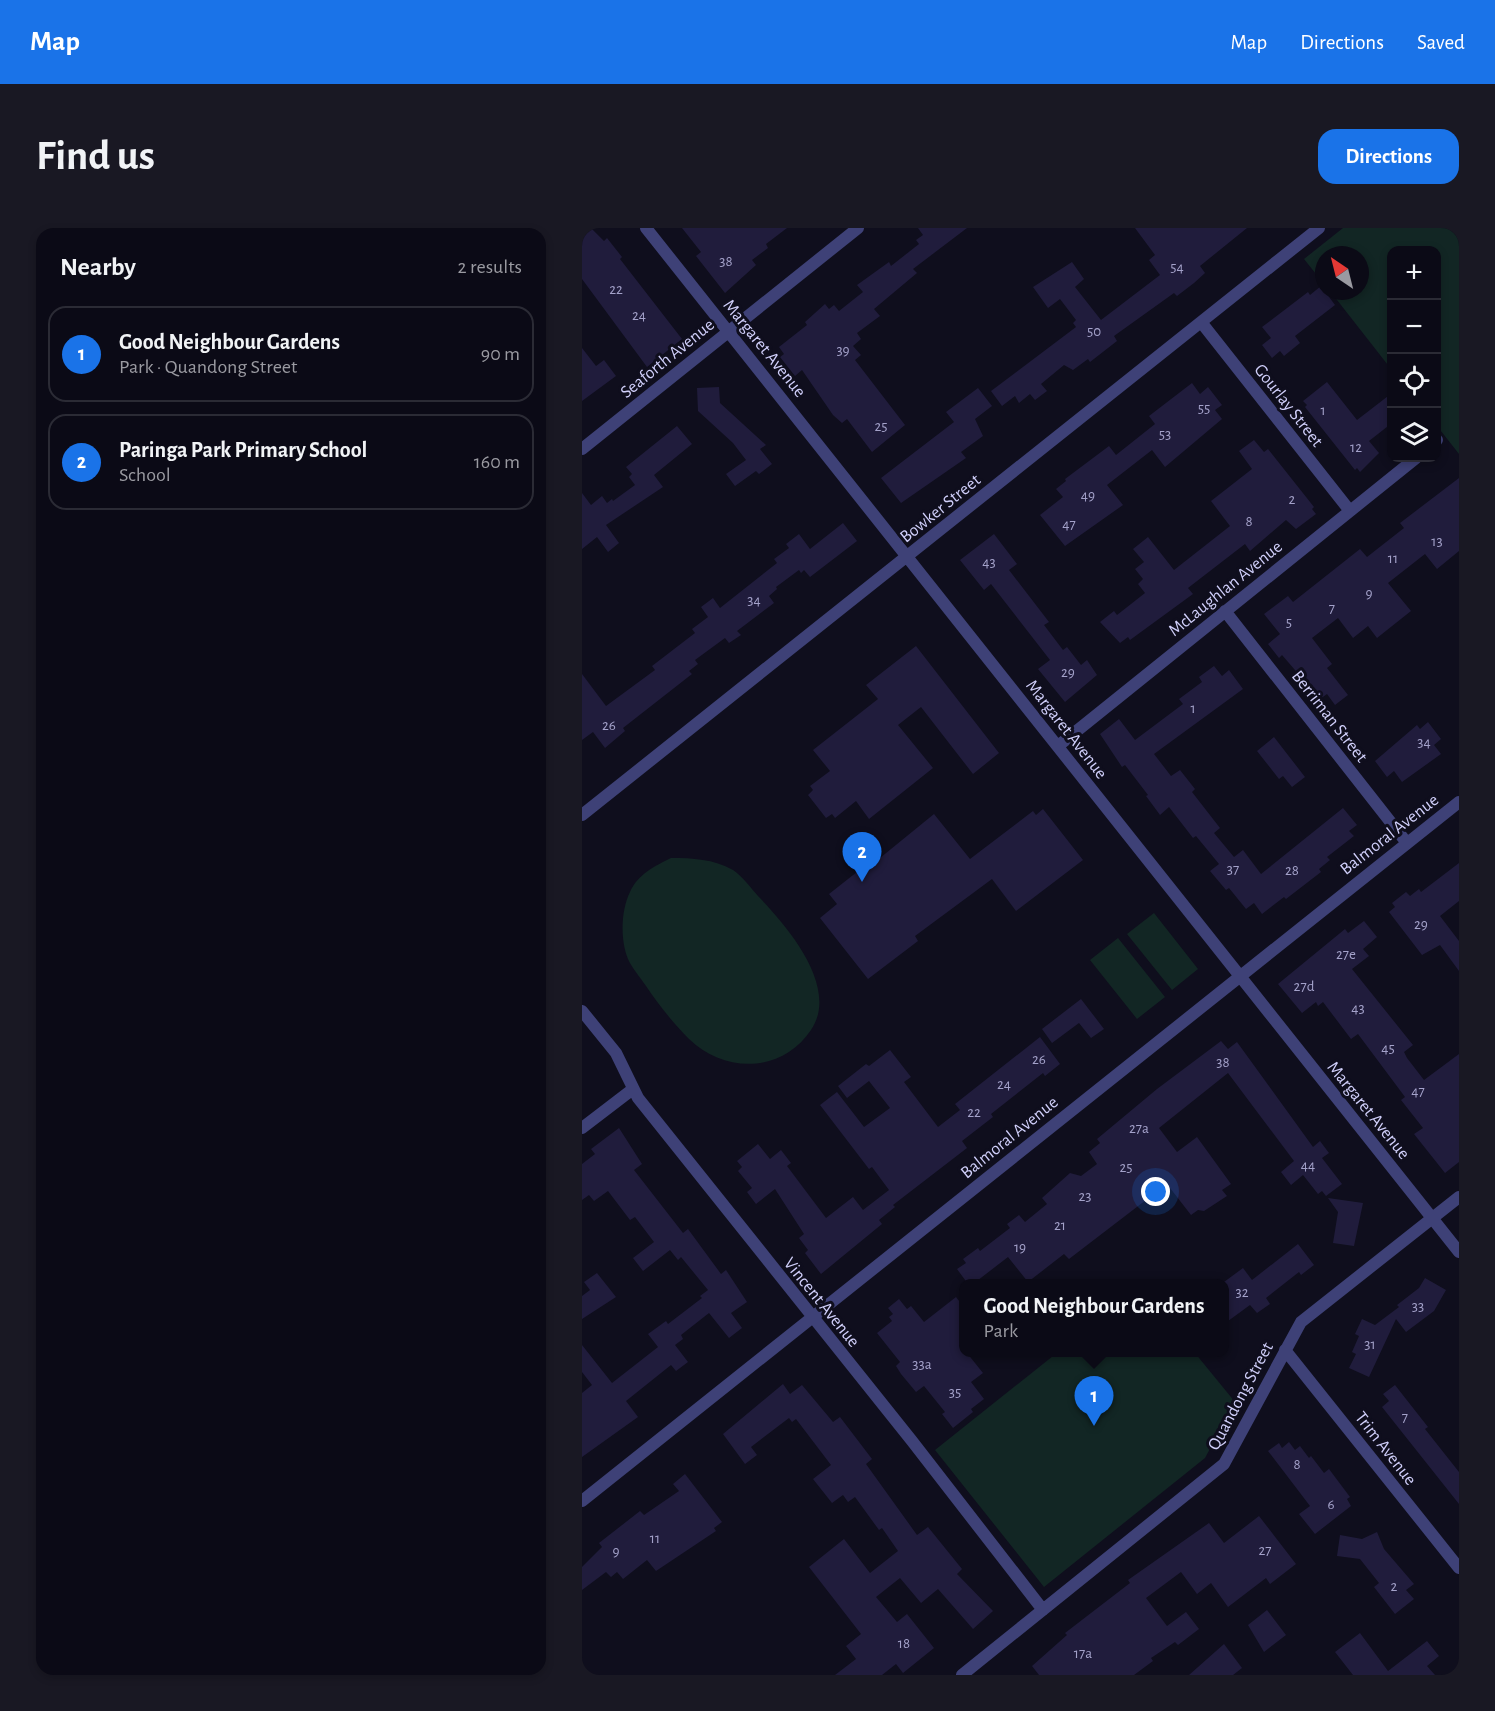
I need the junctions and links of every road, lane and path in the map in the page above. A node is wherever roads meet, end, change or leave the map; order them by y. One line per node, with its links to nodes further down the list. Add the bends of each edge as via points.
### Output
1 (646, 228): 5 (street, Margaret Avenue)
2 (858, 228): 5 (street, Seaforth Avenue)
3 (1319, 228): 4 (street, Bowker Street)
4 (1201, 322): 8 (street, Gourlay Street); 9 (street, Bowker Street)
5 (729, 331): 6 (street, Seaforth Avenue); 9 (street, Margaret Avenue)
6 (582, 448)
7 (1411, 462): 8 (street, McLaughlan Avenue)
8 (1350, 511): 10 (street, McLaughlan Avenue)
9 (908, 556): 11 (street, Margaret Avenue); 13 (street, Bowker Street)
10 (1225, 611): 11 (street, McLaughlan Avenue); 14 (street, Berriman Street)
11 (1058, 746): 15 (street, Margaret Avenue)
12 (1459, 802): 14 (street, Balmoral Avenue)
13 (582, 815)
14 (1407, 843): 15 (street, Balmoral Avenue)
15 (1239, 977): 20 (street, Margaret Avenue); 22 (street, Balmoral Avenue)
16 (582, 1011): 17 (street, Vincent Avenue, via 615,1053)
17 (633, 1089): 18 (street); 22 (street, Vincent Avenue)
18 (582, 1128)
19 (1459, 1197): 20 (street, Quandong Street)
20 (1433, 1219): 21 (street, Margaret Avenue); 23 (street, Quandong Street, via 1301,1322)
21 (1459, 1252)
22 (812, 1318): 24 (street, Balmoral Avenue); 26 (street, Vincent Avenue)
23 (1285, 1350): 25 (street, Trim Avenue); 26 (street, Quandong Street, via 1224,1464)
24 (582, 1501)
25 (1459, 1568)
26 (1043, 1610): 27 (street, Quandong Street)
27 (962, 1675)

